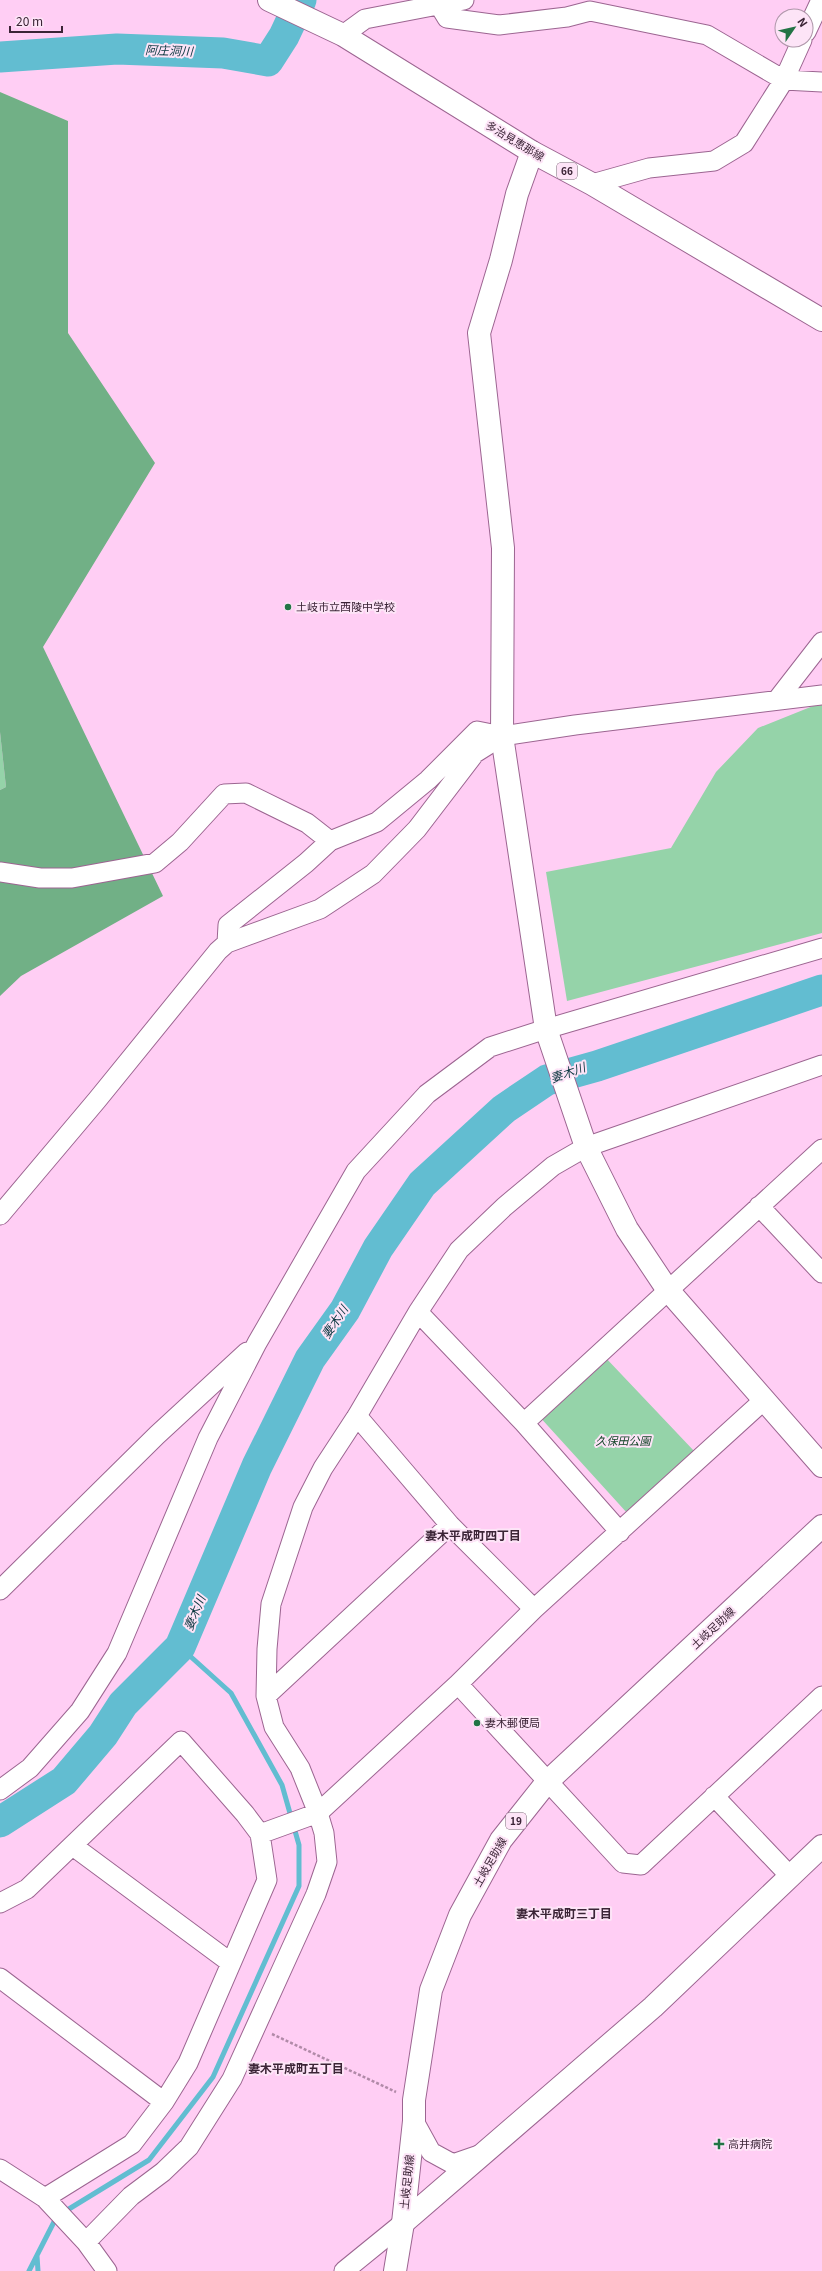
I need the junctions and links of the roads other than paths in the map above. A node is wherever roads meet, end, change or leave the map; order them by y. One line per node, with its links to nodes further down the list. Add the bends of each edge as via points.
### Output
1 (464, 0): 4 (street)
2 (821, 0): 5 (street)
3 (277, 3): 6 (street, 多治見恵那線 / 66)
4 (437, 3): 6 (street, via 365,19); 8 (street, via 447,18 499,25 567,17 590,11 708,35)
5 (814, 15)
6 (343, 35): 10 (street, 多治見恵那線 / 66)
7 (798, 48): 8 (street)
8 (784, 80): 9 (street); 11 (street, via 744,143 714,161 649,168)
9 (822, 82)
10 (532, 152): 11 (street, 多治見恵那線 / 66); 16 (street, via 517,194 479,333 503,548)
11 (592, 184): 12 (street, 多治見恵那線 / 66)
12 (822, 320)
13 (822, 642): 15 (street)
14 (822, 695): 15 (street)
15 (777, 700): 16 (street)
16 (502, 736): 17 (street, via 477,731 428,780 377,822); 19 (street, via 475,753 417,829 373,874 320,909); 21 (street)
17 (330, 841): 18 (street, via 307,823 246,793 224,794 180,842 155,863 72,878 40,878); 19 (street, via 228,925)
18 (0, 872)
19 (227, 943): 26 (street, via 218,950)
20 (822, 948): 21 (street)
21 (546, 1029): 23 (street); 30 (street, via 490,1047 427,1094 396,1127 356,1172)
22 (822, 1065): 23 (street)
23 (586, 1148): 28 (street, via 627,1229); 29 (street, via 553,1166 504,1207 459,1250)
24 (822, 1148): 25 (street)
25 (759, 1206): 27 (street); 28 (street)
26 (0, 1215)
27 (822, 1273)
28 (667, 1289): 31 (street); 33 (street)
29 (418, 1312): 32 (street); 33 (street)
30 (257, 1343): 38 (street, via 157,1434); 44 (street, via 208,1438 117,1653 80,1711 30,1768)
31 (764, 1400): 34 (street); 37 (street)
32 (357, 1416): 35 (street); 41 (street, via 302,1506 286,1555 272,1604 266,1649)
33 (524, 1422): 37 (street)
34 (822, 1466)
35 (450, 1526): 39 (street); 41 (street)
36 (822, 1526): 43 (street, 土岐足助線 / 19)
37 (620, 1532): 39 (street)
38 (0, 1590)
39 (534, 1609): 40 (street)
40 (458, 1684): 43 (street); 46 (street)
41 (266, 1696): 46 (street, via 274,1727 300,1768)
42 (822, 1696): 45 (street)
43 (547, 1782): 45 (street, via 623,1863 641,1865); 55 (street, 土岐足助線 / 19, via 501,1840 460,1915 431,1990)
44 (0, 1790)
45 (714, 1796): 50 (street)
46 (318, 1813): 47 (street); 60 (street, via 324,1834 327,1862 316,1894 232,2079 188,2146 163,2172 131,2196)
47 (260, 1834): 48 (street, via 181,1741); 52 (street, via 267,1880)
48 (73, 1846): 51 (street, via 28,1889); 52 (street)
49 (822, 1846): 50 (street)
50 (790, 1876): 56 (street, via 653,2007)
51 (0, 1903)
52 (231, 1963): 54 (street, via 188,2063)
53 (0, 1978): 54 (street)
54 (164, 2102): 58 (street, via 132,2144)
55 (414, 2111): 56 (street, via 431,2152 453,2164); 59 (street, 土岐足助線 / 19)
56 (486, 2151): 59 (street)
57 (0, 2169): 58 (street)
58 (45, 2198): 60 (street)
59 (403, 2223): 62 (street); 63 (street, 土岐足助線 / 19)
60 (86, 2242): 61 (street)
61 (107, 2271)
62 (344, 2271)
63 (395, 2271)

